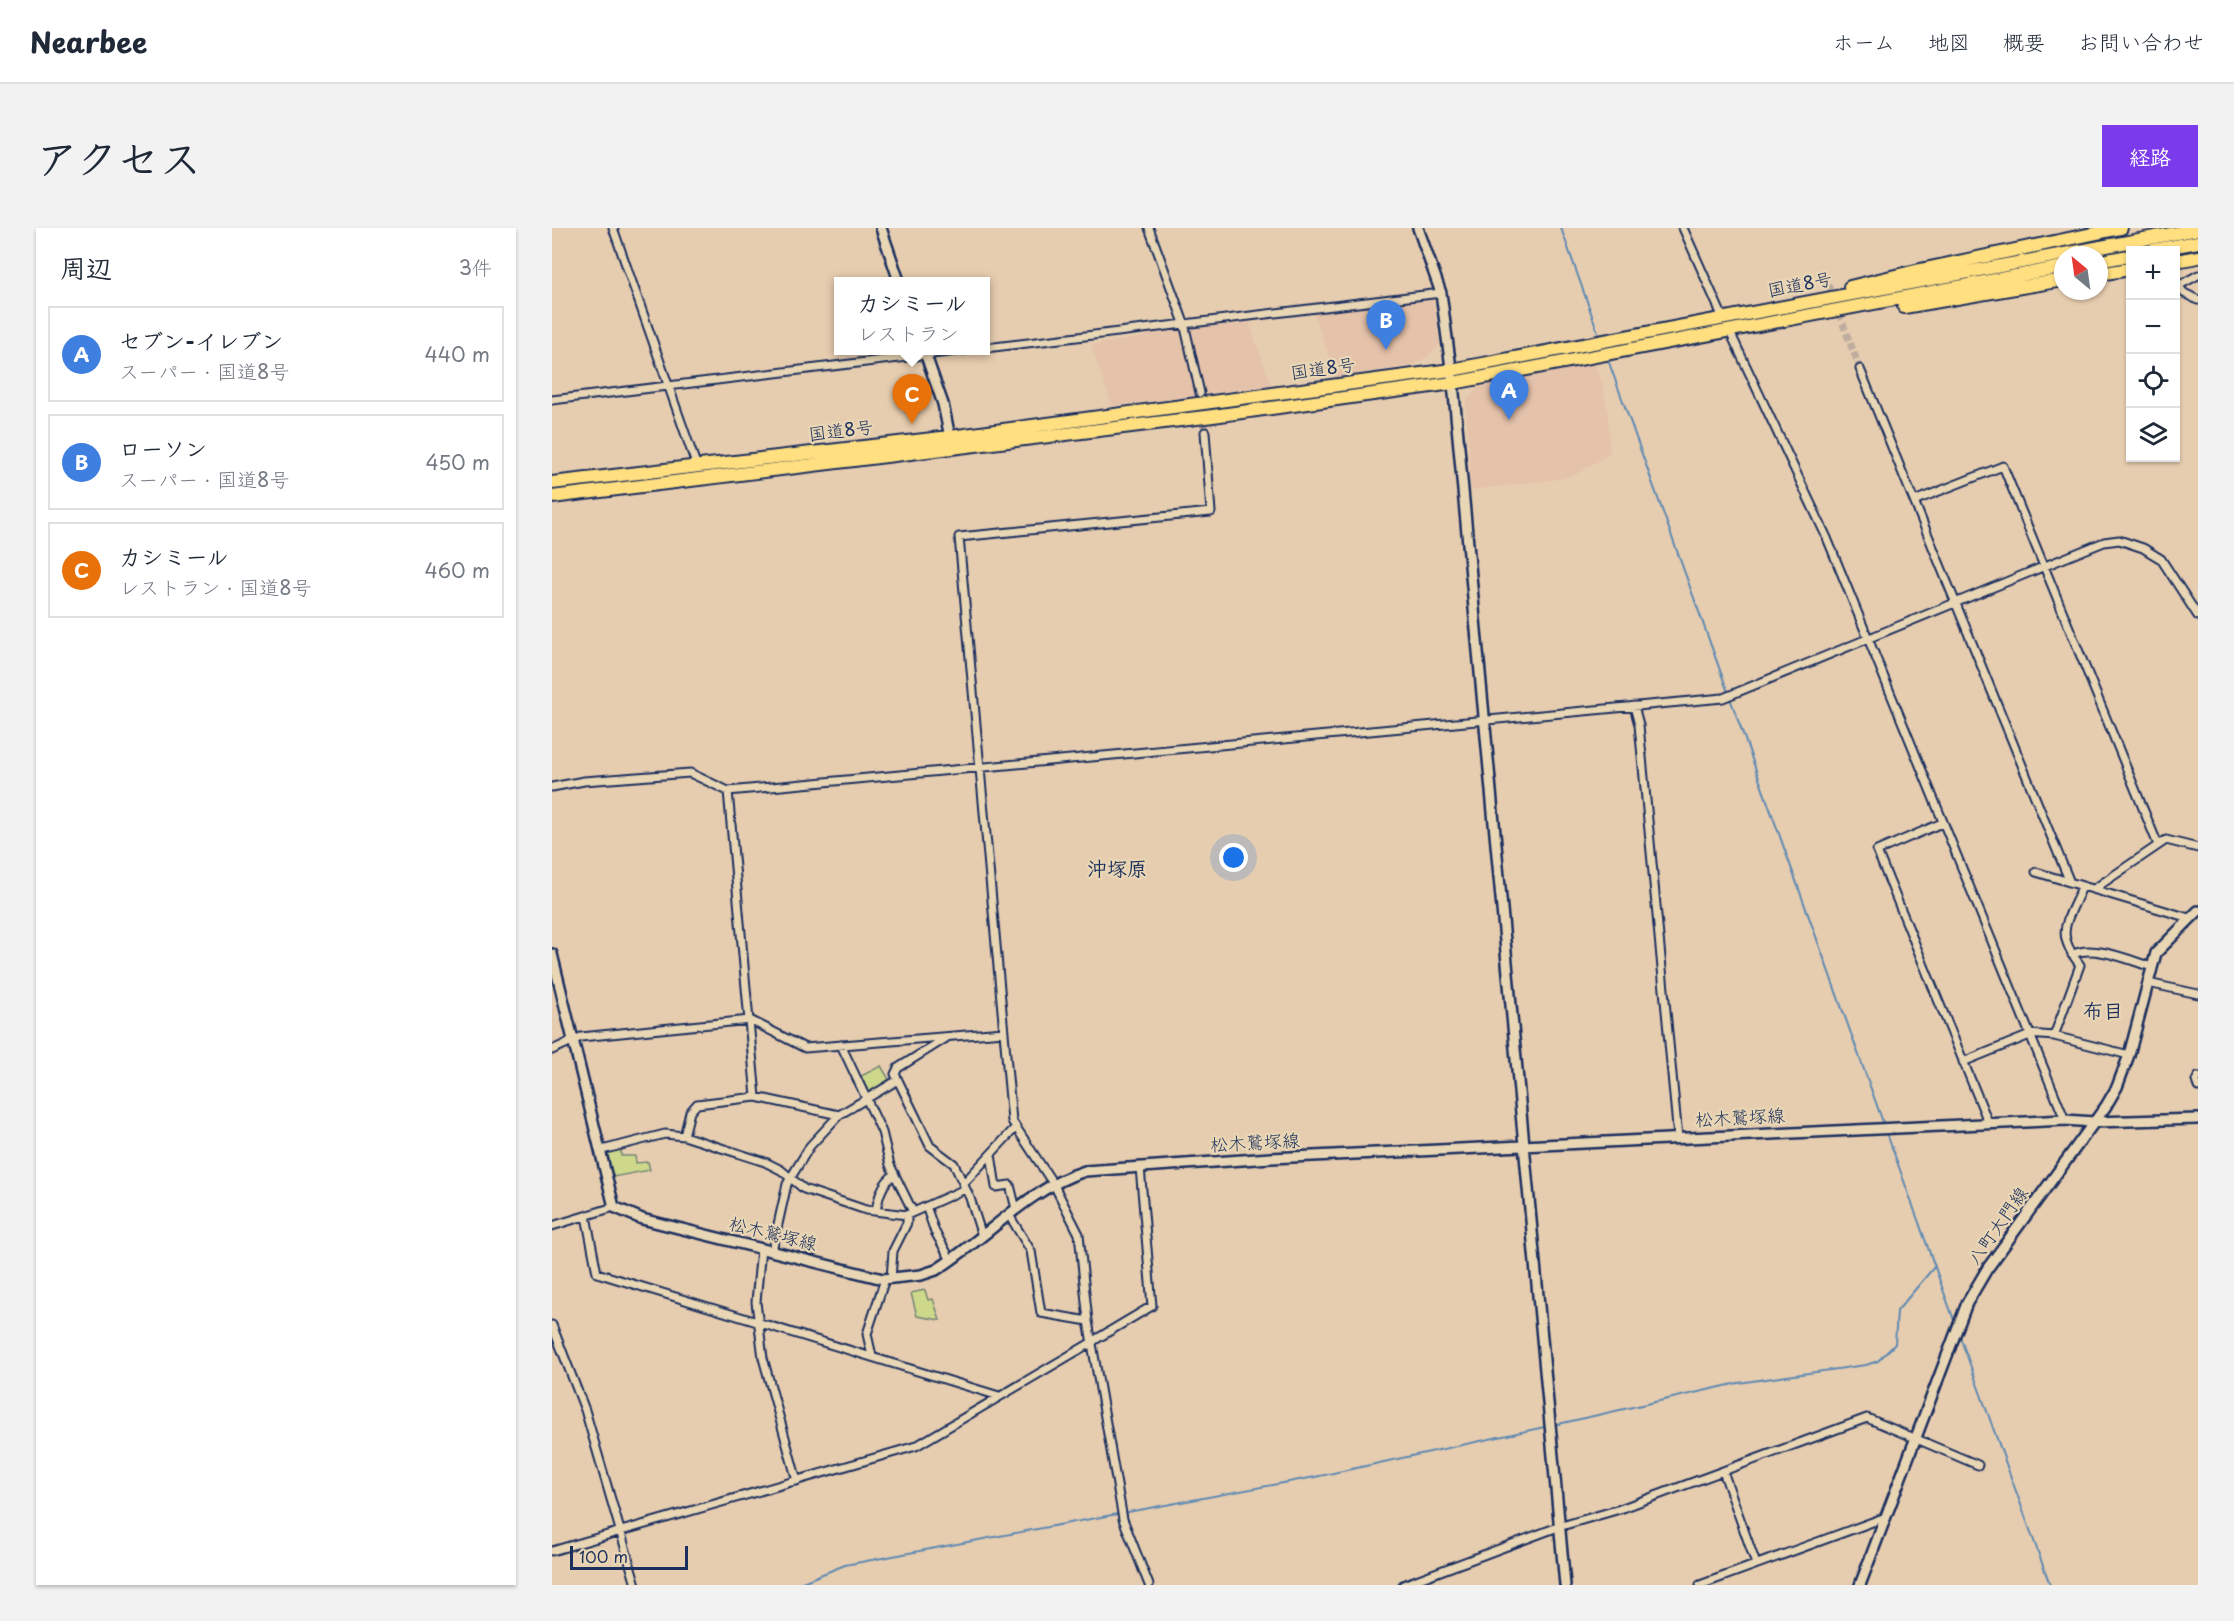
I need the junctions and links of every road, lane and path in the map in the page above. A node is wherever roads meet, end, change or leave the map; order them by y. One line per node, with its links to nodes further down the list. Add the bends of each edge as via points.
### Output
1 (613, 228): 40 (street)
2 (881, 228): 22 (main road)
3 (1149, 228): 31 (street)
4 (1418, 228): 26 (main road)
5 (1683, 228): 30 (street)
6 (2121, 228): 28 (highway, via 1920,270)
7 (2151, 228): 10 (main road)
8 (2198, 229): 12 (highway, 国道8号, bridge)
9 (2198, 242): 11 (highway, bridge)
10 (2158, 246)
11 (2176, 246)
12 (2108, 254)
13 (2126, 255): 14 (highway, 国道8号)
14 (2108, 256)
15 (2198, 257): 16 (highway)
16 (2180, 260)
17 (2054, 264): 28 (highway, 国道8号)
18 (2054, 269): 29 (highway, 国道8号)
19 (2126, 270): 20 (highway)
20 (2108, 273)
21 (2198, 275): 24 (street)
22 (898, 277)
23 (2054, 282): 29 (highway, via 1886,310)
24 (2180, 284)
25 (2180, 287): 27 (street)
26 (1440, 293): 31 (street); 38 (main road)
27 (2198, 300)
28 (1771, 309): 30 (highway, 国道8号)
29 (1800, 317): 32 (highway, 国道8号)
30 (1723, 318): 33 (highway, 国道8号)
31 (1184, 323): 34 (street); 41 (street)
32 (1730, 332): 33 (highway, 国道8号); 52 (street, via 1827,538)
33 (1640, 341): 38 (highway, 国道8号, via 1577,345); 39 (highway, 国道8号, via 1579,358)
34 (990, 347)
35 (909, 355): 40 (street)
36 (926, 355): 44 (main road)
37 (1860, 369): 48 (street)
38 (1451, 370): 39 (main road); 44 (highway, 国道8号)
39 (1453, 383): 47 (highway, 国道8号); 54 (main road)
40 (668, 386): 42 (street); 45 (street)
41 (1200, 393)
42 (552, 400)
43 (1205, 432): 55 (street, via 1211,512 959,537)
44 (950, 437): 45 (highway, 国道8号)
45 (697, 467): 46 (highway, 国道8号)
46 (552, 483)
47 (552, 497)
48 (1914, 501): 49 (street, via 2003,466); 50 (street)
49 (2042, 567): 50 (street); 51 (street, via 2104,542 2128,542 2161,559); 59 (street)
50 (1957, 603): 52 (street); 62 (street)
51 (2198, 616)
52 (1868, 638): 53 (street, via 1723,698); 58 (street)
53 (1634, 706): 54 (street); 94 (street)
54 (1485, 720): 55 (street); 95 (main road)
55 (980, 767): 57 (street); 73 (street)
56 (552, 787): 57 (street, via 690,773)
57 (728, 791): 72 (street)
58 (1942, 823): 74 (street); 81 (street, via 1877,851)
59 (2158, 845): 60 (street, via 2166,840); 64 (street)
60 (2198, 849)
61 (2036, 872): 62 (street)
62 (2069, 880): 63 (street)
63 (2082, 887): 64 (street); 68 (street, via 2063,937)
64 (2094, 890): 66 (street)
65 (2198, 910): 66 (main road, 八町大門線)
66 (2189, 918): 69 (main road, 八町大門線, via 2156,953)
67 (552, 954): 77 (main road)
68 (2072, 955): 69 (street, via 2079,951 2105,953); 75 (street, via 2080,965)
69 (2152, 967): 70 (main road, 八町大門線)
70 (2148, 983): 71 (street); 80 (main road, 八町大門線)
71 (2198, 994)
72 (750, 1020): 77 (street); 78 (street, via 805,1048); 85 (street)
73 (1004, 1032): 76 (street); 92 (street)
74 (2030, 1034): 75 (street); 81 (street); 89 (street)
75 (2054, 1036): 80 (street)
76 (946, 1038): 78 (street); 83 (street, via 898,1068)
77 (574, 1039): 79 (street); 96 (main road)
78 (842, 1045): 86 (street)
79 (552, 1050)
80 (2129, 1055): 90 (main road, 八町大門線, via 2117,1087)
81 (1962, 1062): 91 (street)
82 (2198, 1077): 84 (street)
83 (898, 1080): 86 (street); 102 (street, via 930,1146 954,1164)
84 (2198, 1087)
85 (756, 1097): 87 (street); 93 (street, via 697,1104 690,1112)
86 (865, 1099): 87 (street); 99 (street, via 882,1131)
87 (839, 1115): 100 (street, via 810,1146)
88 (2198, 1119): 90 (main road, 松木鷲塚線)
89 (2065, 1120): 90 (main road, 松木鷲塚線); 91 (main road, 松木鷲塚線)
90 (2094, 1122): 121 (main road, 八町大門線, via 1987,1269 1967,1303)
91 (1989, 1124): 94 (main road, 松木鷲塚線)
92 (1016, 1127): 97 (street); 101 (street)
93 (684, 1136): 96 (street, via 665,1134); 100 (street, via 765,1162)
94 (1678, 1138): 95 (main road, 松木鷲塚線)
95 (1523, 1147): 98 (main road, 松木鷲塚線); 126 (main road)
96 (602, 1150): 104 (main road)
97 (991, 1154): 102 (street); 106 (street, via 996,1187 1010,1185)
98 (1140, 1167): 101 (main road, 松木鷲塚線, via 1085,1171); 118 (street, via 1152,1306)
99 (894, 1174): 105 (street, via 879,1194); 107 (street)
100 (792, 1179): 105 (street, via 804,1189); 112 (street, via 787,1184)
101 (1054, 1185): 106 (main road, 松木鷲塚線); 115 (street, via 1079,1234)
102 (964, 1186): 103 (street); 110 (street)
103 (926, 1206): 107 (street); 113 (street)
104 (614, 1207): 108 (street); 111 (main road, 松木鷲塚線, via 642,1219)
105 (876, 1210): 107 (street)
106 (1013, 1212): 110 (main road, 松木鷲塚線); 115 (street, via 1031,1251 1041,1313)
107 (910, 1213): 114 (street, via 893,1251)
108 (585, 1216): 109 (street); 116 (street, via 597,1273)
109 (552, 1226)
110 (982, 1236): 113 (main road, 松木鷲塚線)
111 (761, 1248): 112 (main road, 松木鷲塚線); 116 (street)
112 (772, 1251): 114 (main road, 松木鷲塚線)
113 (951, 1260): 114 (main road, 松木鷲塚線, via 921,1275)
114 (888, 1279): 119 (street, via 867,1334)
115 (1088, 1321): 118 (street)
116 (758, 1322): 119 (street); 124 (street, via 763,1358)
117 (552, 1325): 127 (street, via 585,1410)
118 (1094, 1341): 120 (street); 131 (street, via 1123,1518)
119 (872, 1356): 120 (street)
120 (999, 1396): 124 (street, via 916,1446)
121 (1915, 1440): 122 (street); 123 (street, via 1867,1418); 125 (main road, 八町大門線)
122 (1978, 1465)
123 (1723, 1471): 126 (street); 129 (street)
124 (797, 1480): 127 (street)
125 (1886, 1517): 129 (street); 135 (main road, 八町大門線)
126 (1558, 1527): 132 (street); 133 (main road)
127 (620, 1531): 128 (street); 130 (street)
128 (552, 1551)
129 (1756, 1564): 134 (street)
130 (636, 1585)
131 (1149, 1585)
132 (1403, 1585)
133 (1564, 1585)
134 (1700, 1585)
135 (1860, 1585)

